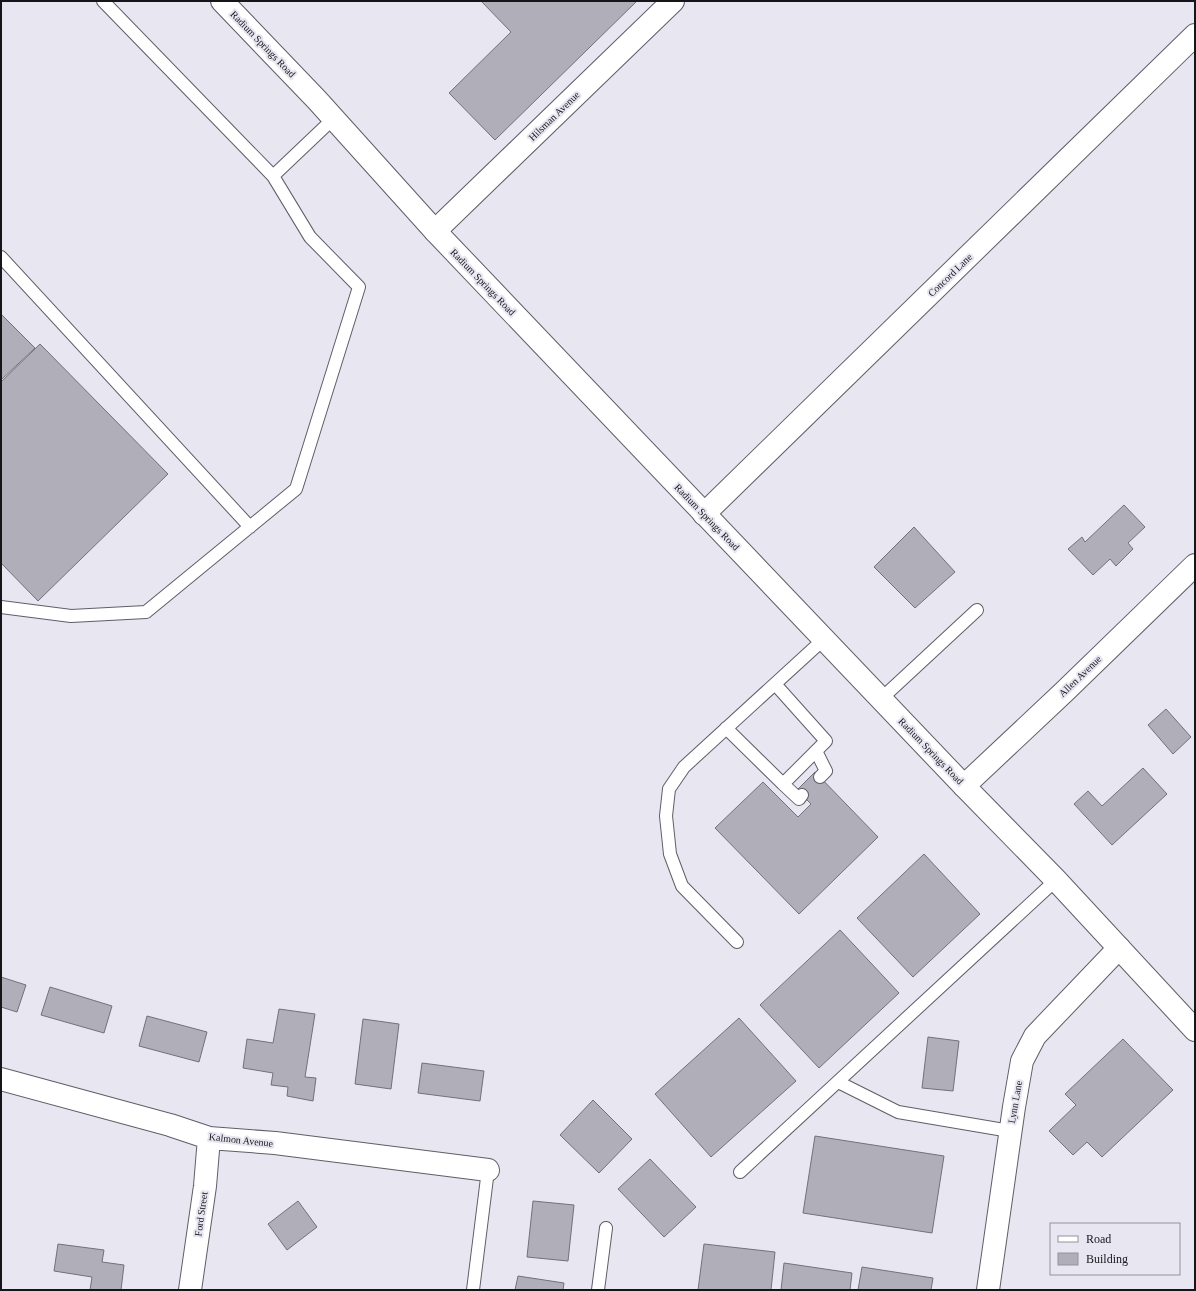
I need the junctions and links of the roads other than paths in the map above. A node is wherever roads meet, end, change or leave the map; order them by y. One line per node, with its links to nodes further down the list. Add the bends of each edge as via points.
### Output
1 (103, 1): 6 (lane)
2 (222, 1): 5 (street, Radium Springs Road)
3 (673, 1): 7 (street, Hilsman Avenue)
4 (1195, 35): 9 (street, Concord Lane)
5 (333, 119): 6 (lane); 7 (street, Radium Springs Road)
6 (273, 176): 10 (lane, via 310,237 359,287 296,489)
7 (435, 231): 9 (street, Radium Springs Road)
8 (1, 257): 10 (lane)
9 (704, 514): 14 (street, Radium Springs Road)
10 (250, 527): 12 (lane, via 146,612 71,616)
11 (1195, 565): 21 (street, Allen Avenue)
12 (1, 606)
13 (977, 610): 16 (lane)
14 (824, 639): 15 (lane); 16 (street, Radium Springs Road)
15 (775, 684): 17 (lane); 18 (lane, via 826,741)
16 (881, 699): 21 (street, Radium Springs Road)
17 (726, 728): 20 (lane); 24 (lane, via 684,767 669,789 666,816 670,854 682,886)
18 (816, 751): 19 (lane, via 826,771); 20 (lane)
19 (820, 777)
20 (783, 784): 22 (lane, via 799,798)
21 (964, 786): 23 (street, Radium Springs Road)
22 (802, 795)
23 (1056, 880): 25 (street, Radium Springs Road); 28 (lane)
24 (737, 942)
25 (1119, 948): 26 (street, Radium Springs Road); 29 (street, Lynn Lane, via 1035,1036 1022,1062)
26 (1195, 1030)
27 (1, 1079): 30 (street, Kalmon Avenue, via 170,1125)
28 (838, 1082): 29 (lane, via 898,1112); 32 (lane)
29 (1010, 1131): 37 (street, Lynn Lane)
30 (208, 1138): 31 (street, Kalmon Avenue, via 275,1143); 34 (street, Ford Street)
31 (488, 1170): 35 (lane)
32 (740, 1172)
33 (606, 1228): 36 (lane)
34 (190, 1290)
35 (473, 1290)
36 (598, 1290)
37 (988, 1290)

